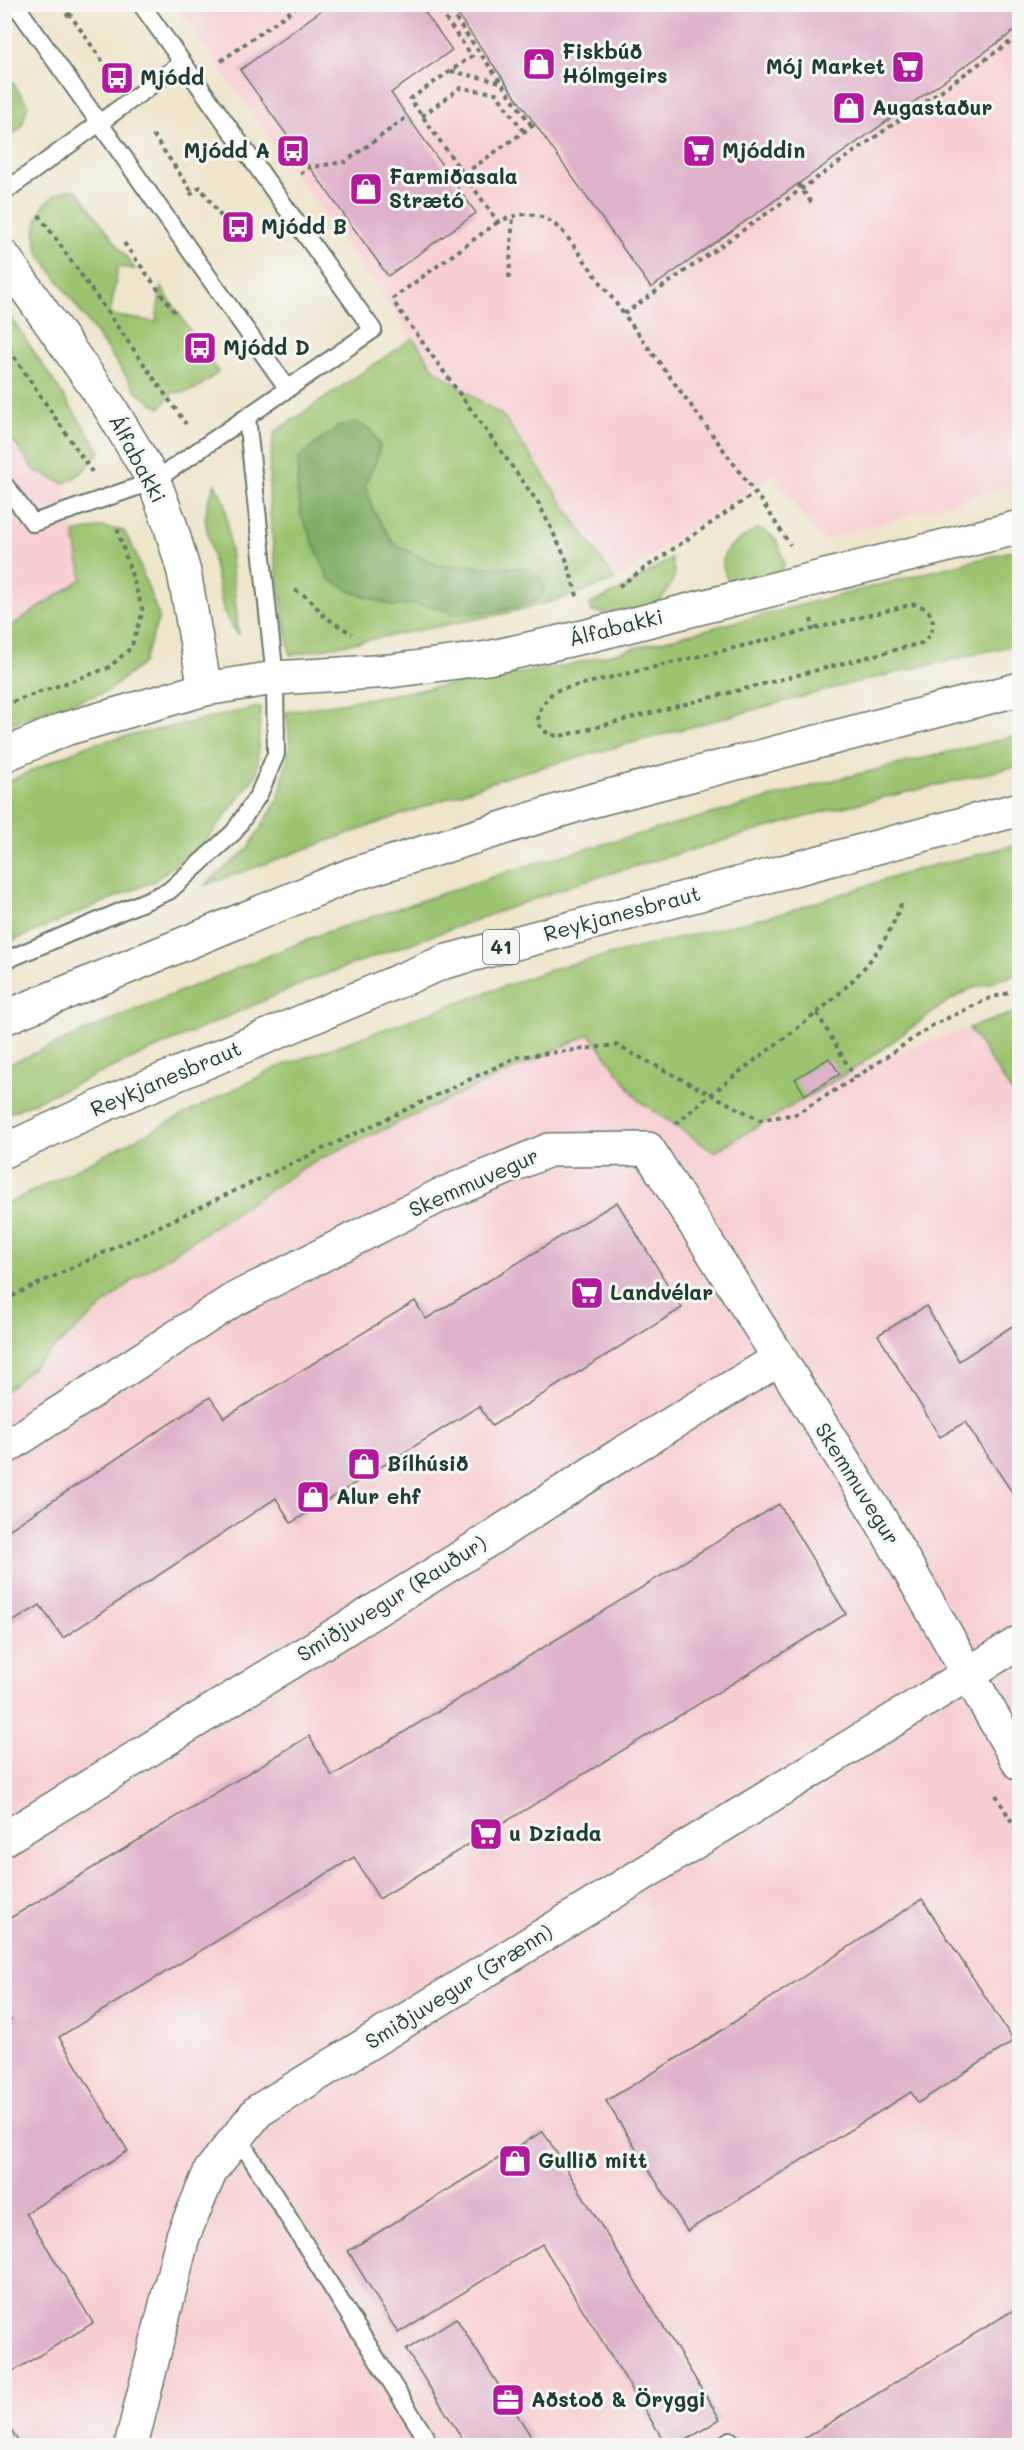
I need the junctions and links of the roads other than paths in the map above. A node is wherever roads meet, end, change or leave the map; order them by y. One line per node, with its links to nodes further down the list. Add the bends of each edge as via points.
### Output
1 (15, 4): 4 (lane)
2 (141, 4): 3 (lane)
3 (182, 63): 4 (lane); 7 (lane, via 373,330)
4 (99, 123): 5 (lane); 7 (lane)
5 (4, 192)
6 (4, 257): 9 (main road, Álfabakki, via 109,406)
7 (288, 389): 8 (lane)
8 (247, 417): 9 (lane); 12 (lane)
9 (154, 481): 10 (lane, via 33,523); 13 (main road, Álfabakki, via 184,572)
10 (4, 484)
11 (1020, 527): 12 (main road, Álfabakki, via 488,658 390,671)
12 (275, 678): 13 (main road, Álfabakki); 17 (lane, via 276,754 259,795 234,832 168,891)
13 (205, 689): 15 (main road, Álfabakki, via 65,729)
14 (1020, 689): 18 (main road, via 587,802 351,875)
15 (4, 755)
16 (1020, 809): 19 (main road, Reykjanesbraut / 41, via 444,962)
17 (4, 961)
18 (4, 1018)
19 (4, 1151)
20 (779, 1359): 21 (main road, Skemmuvegur, via 648,1149 549,1150 439,1196 233,1300); 23 (main road, Skemmuvegur, via 879,1517); 25 (main road, Smiðjuvegur (Rauður))
21 (5, 1448)
22 (1020, 1642): 23 (main road, Smiðjuvegur (Grænn))
23 (969, 1673): 24 (main road, Skemmuvegur); 26 (main road, Smiðjuvegur (Grænn), via 258,2111)
24 (1020, 1764)
25 (4, 1839)
26 (238, 2137): 27 (main road, Smiðjuvegur (Grænn), via 211,2170 183,2236); 28 (lane)
27 (131, 2445)
28 (431, 2445)

